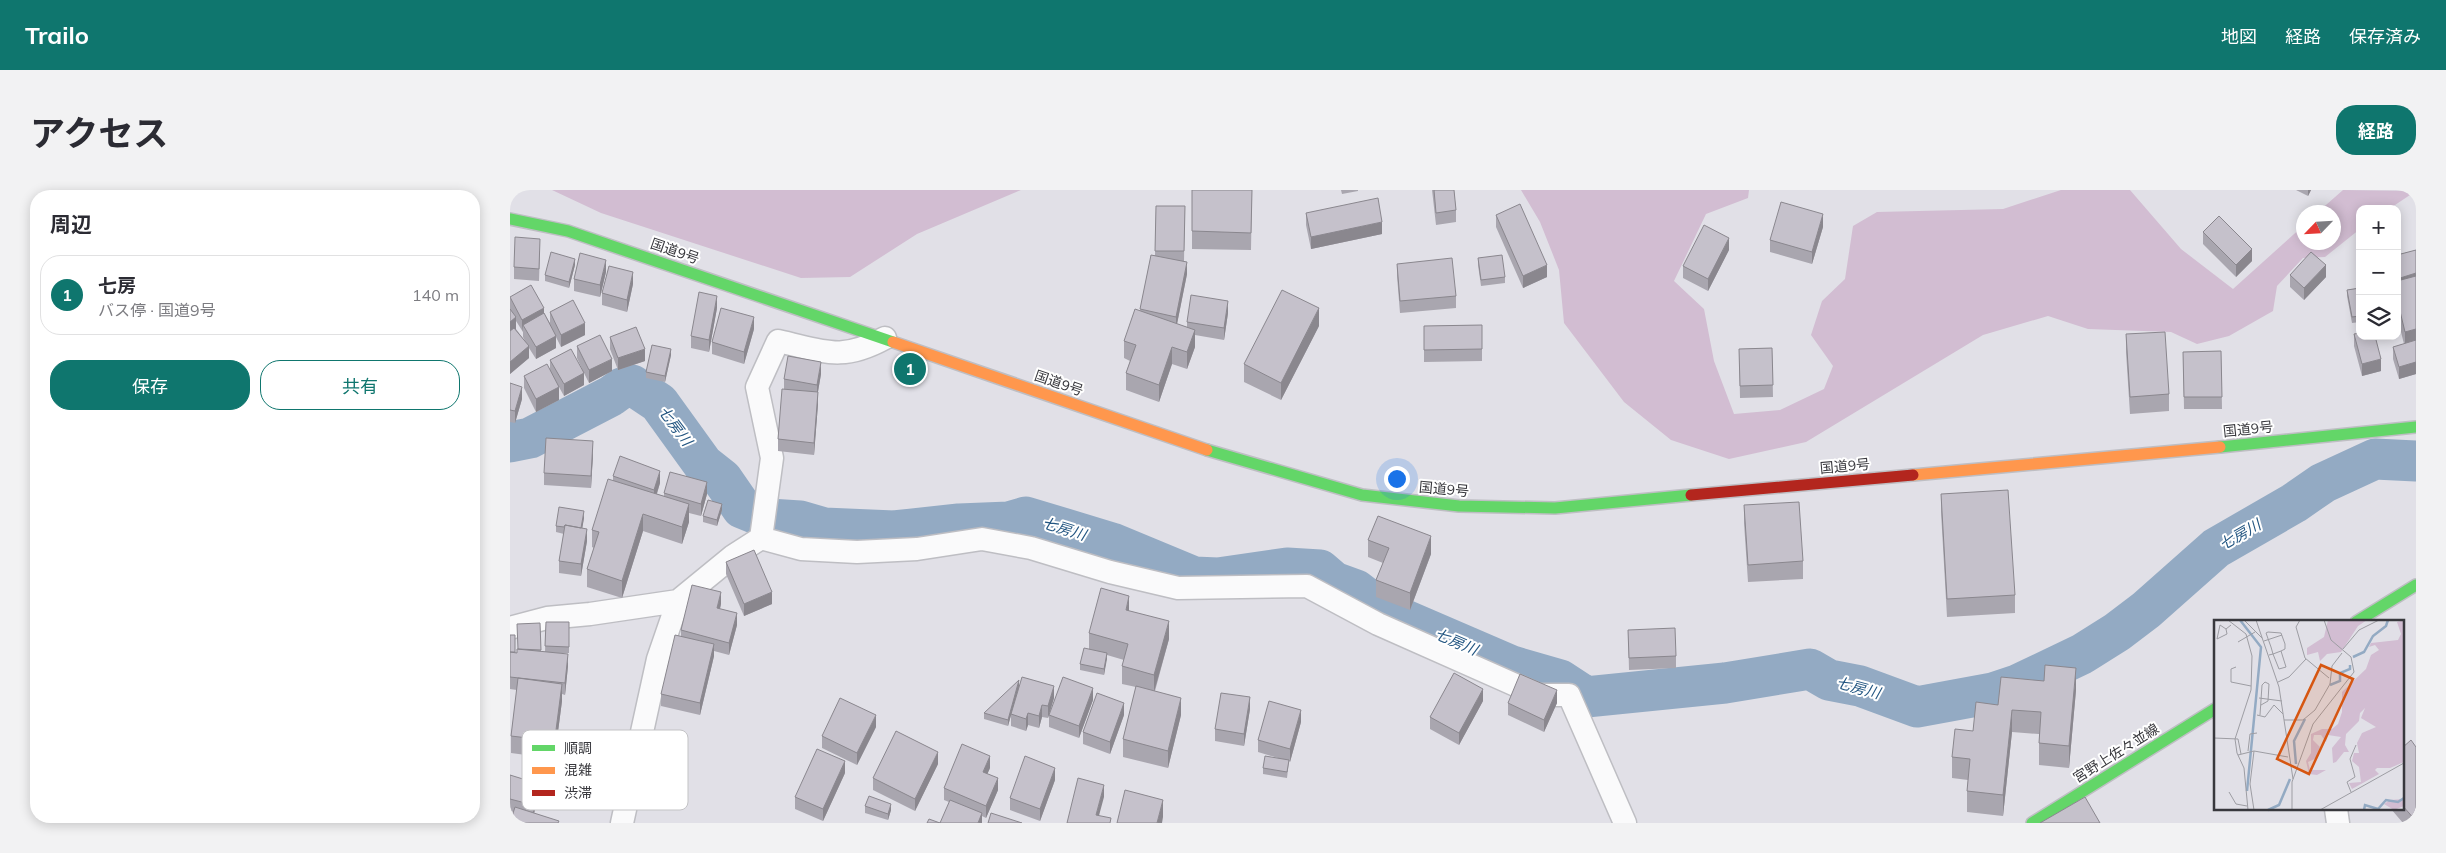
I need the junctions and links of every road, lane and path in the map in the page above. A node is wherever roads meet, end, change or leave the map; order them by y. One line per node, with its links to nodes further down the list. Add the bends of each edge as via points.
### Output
1 (510, 219): 2 (main road, 国道9号, via 568,230)
2 (885, 338): 3 (main road, 国道9号, via 1238,461 1362,495 1460,506 1555,508); 4 (street, via 866,349 838,354 778,341 757,387 772,458)
3 (2416, 427)
4 (761, 538): 6 (street, via 733,556); 14 (street, via 801,549 857,552 982,539 1031,548 1178,588 1308,586 1378,624 1538,695 1569,695)
5 (2416, 585): 7 (main road)
6 (678, 601): 8 (street, via 547,618); 10 (street, via 658,659)
7 (2359, 620)
8 (510, 628)
9 (2214, 711): 15 (main road, 宮野上佐々並線)
10 (642, 730)
11 (625, 810): 13 (street)
12 (2336, 810): 16 (street)
13 (622, 823)
14 (1625, 823)
15 (2032, 823)
16 (2338, 823)

